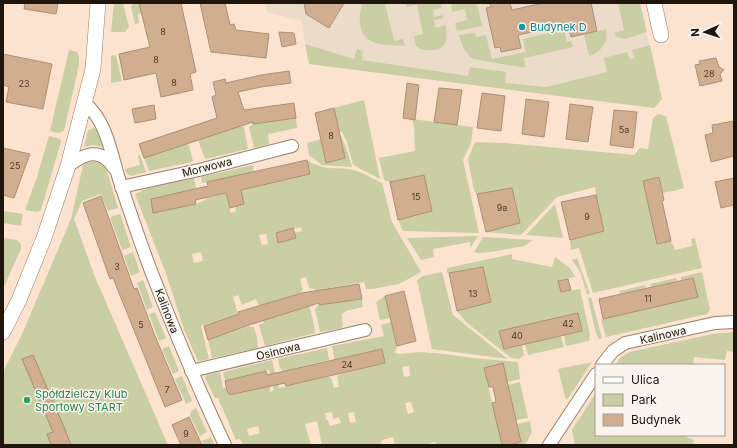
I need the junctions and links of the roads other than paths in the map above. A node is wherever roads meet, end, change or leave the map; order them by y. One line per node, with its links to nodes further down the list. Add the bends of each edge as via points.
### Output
1 (98, 3): 4 (street, via 94,62)
2 (654, 3): 3 (street)
3 (661, 35)
4 (85, 103): 6 (street); 7 (street, Kalinowa, via 101,123)
5 (292, 146): 8 (street, Morwowa, via 199,170)
6 (68, 166): 7 (street, Kalinowa, via 83,156 95,154 104,157); 11 (street, via 44,238)
7 (117, 173): 8 (street, Kalinowa)
8 (121, 186): 13 (street, Kalinowa, via 151,271)
9 (734, 322): 12 (street, Kalinowa, via 715,323 625,343 613,351)
10 (365, 330): 13 (street, Osinowa)
11 (3, 332)
12 (603, 364)
13 (191, 371): 15 (street, Kalinowa)
14 (595, 376): 16 (street)
15 (225, 445)
16 (549, 445)

